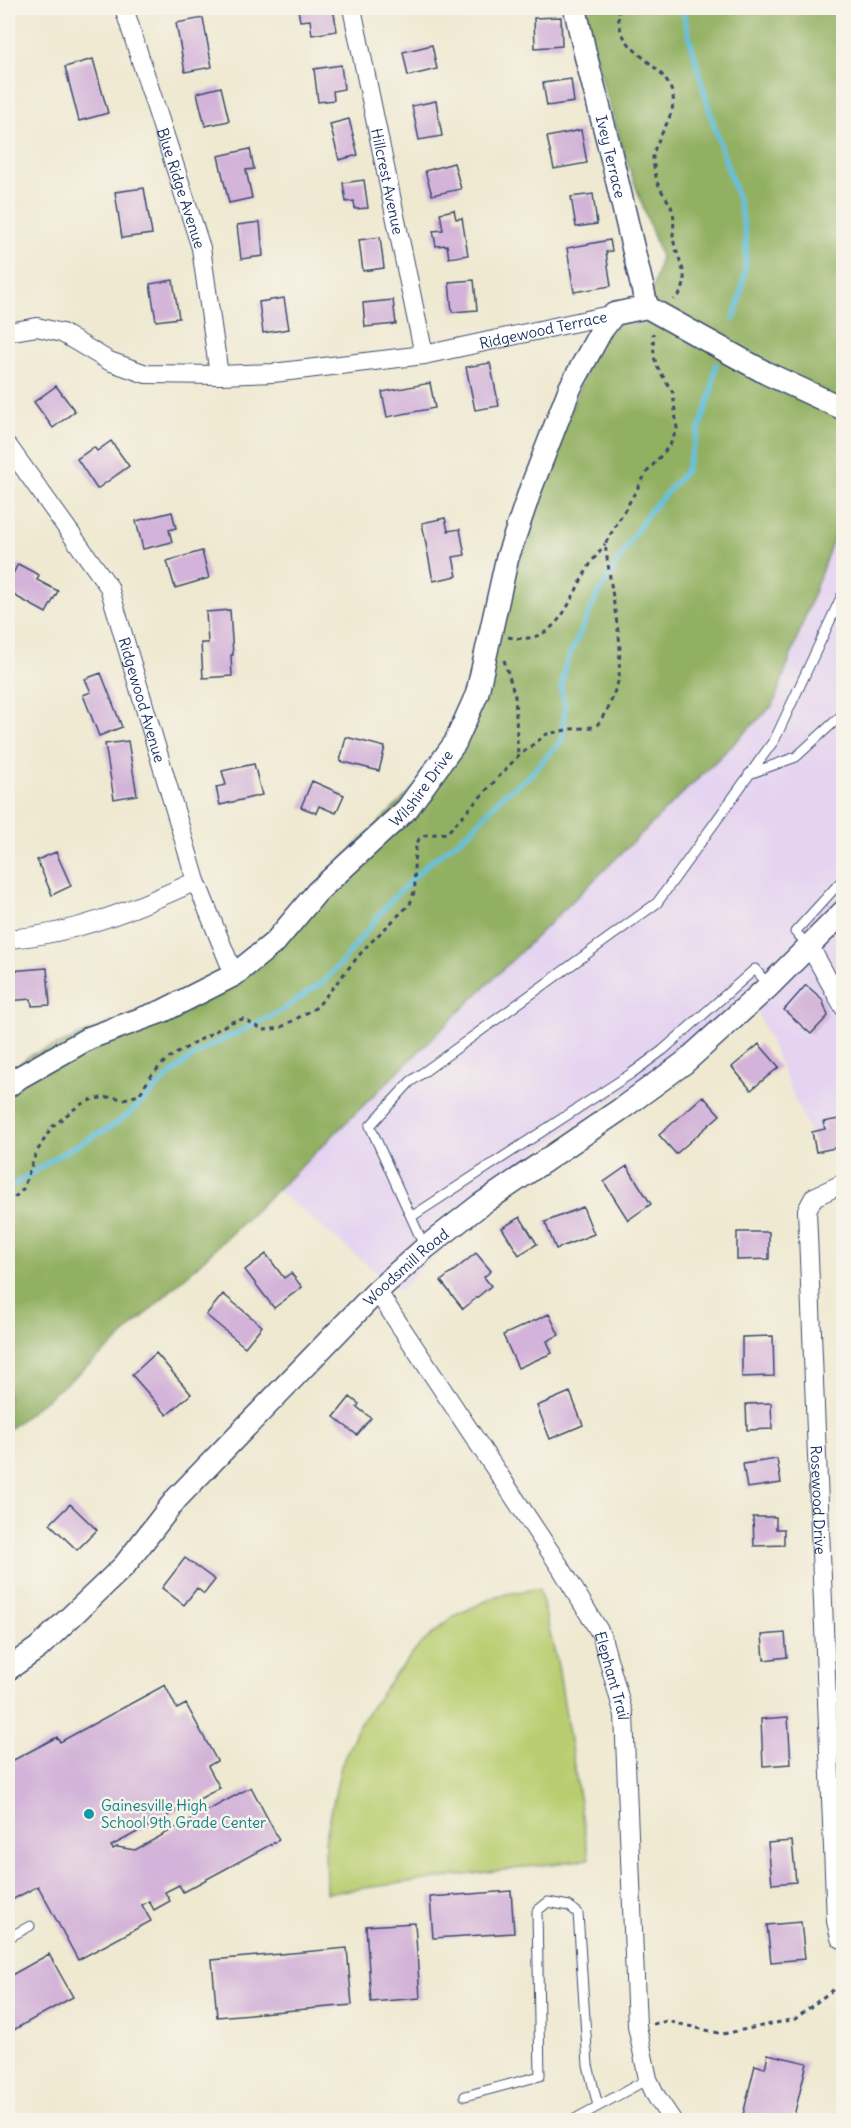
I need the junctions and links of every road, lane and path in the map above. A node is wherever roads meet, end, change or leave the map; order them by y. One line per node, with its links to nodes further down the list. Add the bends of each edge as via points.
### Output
1 (124, 8): 9 (street, Blue Ridge Avenue, via 201,248)
2 (352, 8): 8 (street, Hillcrest Avenue)
3 (575, 8): 5 (street, Ivey Terrace)
4 (618, 8): 5 (path, via 621,34 633,50 663,75 673,96 668,122 653,158 658,185 673,212 673,237 683,264 684,281 678,297)
5 (652, 310): 6 (street, Ridgewood Terrace); 10 (street, via 766,373); 12 (path, via 654,357 673,393 676,436 647,472)
6 (614, 314): 8 (street, Ridgewood Terrace); 14 (street, Wilshire Drive, via 570,388 531,488 507,559)
7 (8, 332): 9 (street, Ridgewood Terrace, via 38,327 62,333 109,361 146,374)
8 (424, 355): 9 (street, Ridgewood Terrace, via 273,373)
9 (219, 375)
10 (843, 409)
11 (8, 446): 19 (street, Ridgewood Avenue, via 109,587)
12 (605, 544): 14 (path, via 568,607 551,627 533,638 519,639); 16 (path, via 620,644 619,679 609,707 598,724 548,734)
13 (843, 591): 17 (lane, via 775,738)
14 (492, 631): 16 (path, via 515,696); 23 (street, Wilshire Drive, via 477,694 455,743 407,809 317,891 275,942)
15 (843, 713): 17 (lane, via 796,757)
16 (518, 756): 30 (path, via 447,833 419,839 410,904 365,948 317,1007 280,1028 264,1030 243,1018 231,1022 167,1059 139,1095 93,1100 78,1106 52,1127 36,1154 23,1189)
17 (749, 774): 31 (lane, via 657,903 410,1082 370,1126)
18 (843, 878): 22 (lane, via 795,932)
19 (196, 881): 21 (street, via 67,931); 23 (street, Ridgewood Avenue)
20 (843, 910): 22 (street, Woodsmill Road)
21 (8, 939)
22 (809, 945): 24 (street, Woodsmill Road); 25 (street)
23 (234, 975): 27 (street, Wilshire Drive, via 163,1011 89,1038)
24 (769, 986): 26 (lane, via 755,969); 28 (street, Woodsmill Road, via 684,1063)
25 (843, 1008)
26 (632, 1073): 28 (lane); 31 (lane)
27 (8, 1086)
28 (643, 1093): 32 (street, Woodsmill Road)
29 (843, 1183): 37 (street, Rosewood Drive, via 814,1197 807,1210 836,1921)
30 (8, 1203)
31 (411, 1217): 32 (lane)
32 (424, 1248): 33 (street, Woodsmill Road)
33 (377, 1291): 34 (street, Woodsmill Road, via 177,1498 124,1566 38,1648); 39 (street, Elephant Trail, via 602,1634 624,1715)
34 (8, 1669)
35 (30, 1926): 36 (lane)
36 (8, 1938)
37 (843, 1940)
38 (835, 1988): 39 (path, via 795,2019 723,2034 667,2021)
39 (637, 2026): 40 (street, Elephant Trail)
40 (648, 2079): 42 (lane); 44 (street, Elephant Trail)
41 (465, 2096): 42 (lane, via 540,2076 537,1911 548,1902 569,1906 578,1913 588,2065)
42 (598, 2106): 43 (lane)
43 (573, 2121)
44 (672, 2121)

